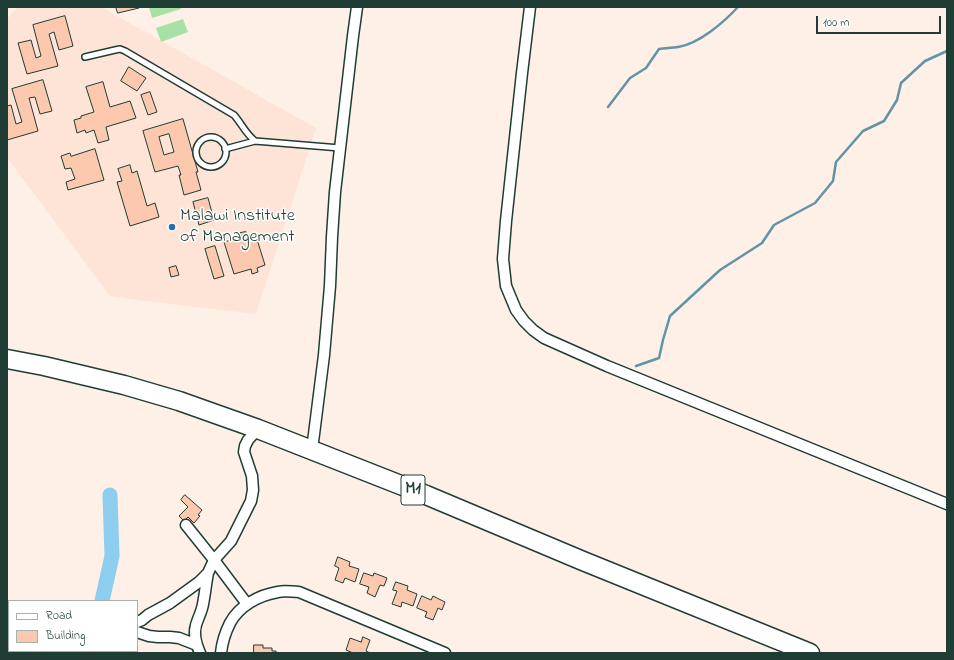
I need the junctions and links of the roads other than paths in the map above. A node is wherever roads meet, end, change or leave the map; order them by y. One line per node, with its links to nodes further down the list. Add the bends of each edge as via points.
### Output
1 (357, 7): 5 (street)
2 (530, 7): 10 (street, via 503,259 506,286 516,310 524,321 544,338 607,366)
3 (85, 57): 4 (lane, via 120,49 125,51 234,116 240,121 248,136)
4 (255, 141): 5 (lane); 6 (lane)
5 (340, 148): 9 (street, via 324,355)
6 (225, 149): 6 (lane, via 224,160 212,167 202,164 196,151 200,142 208,137 222,141)
7 (7, 359): 8 (highway, M1, via 124,385)
8 (258, 429): 9 (highway, M1); 12 (street, via 248,440 244,452 254,490 251,501 231,541)
9 (312, 450): 20 (highway, M1)
10 (947, 504)
11 (186, 525): 12 (street)
12 (214, 560): 13 (street); 14 (street)
13 (208, 573): 15 (street, via 180,597); 17 (street, via 203,605 196,626)
14 (247, 604): 18 (street, via 230,622); 19 (street, via 278,592 299,592)
15 (138, 622)
16 (138, 632): 17 (street, via 154,637 179,638)
17 (198, 649)
18 (221, 653)
19 (445, 653)
20 (810, 653)

